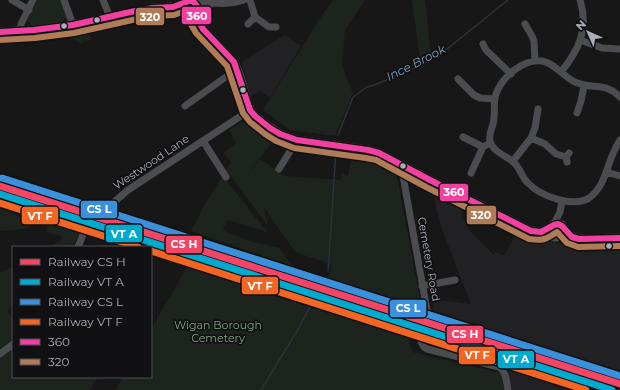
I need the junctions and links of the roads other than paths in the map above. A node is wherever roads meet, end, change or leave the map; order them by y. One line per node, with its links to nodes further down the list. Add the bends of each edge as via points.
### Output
1 (12, 0): 9 (street)
2 (33, 0): 9 (street)
3 (64, 0): 14 (street)
4 (103, 0): 10 (street)
5 (244, 0): 8 (street, via 214,3 199,0)
6 (250, 0): 11 (street)
7 (580, 0): 18 (street, via 584,22)
8 (191, 6): 10 (main road, via 153,8); 22 (main road, via 203,29)
9 (28, 10): 16 (street)
10 (110, 17): 14 (main road)
11 (256, 18): 12 (street); 15 (street, via 269,27)
12 (248, 24)
13 (525, 24): 21 (street, via 534,41)
14 (73, 25): 16 (main road)
15 (276, 27)
16 (20, 31): 17 (main road)
17 (0, 32)
18 (580, 40): 19 (street, via 602,48); 23 (street, via 572,58)
19 (620, 48)
20 (484, 49): 24 (street)
21 (535, 61): 23 (street, via 545,62); 24 (street, via 522,65)
22 (238, 69): 29 (street); 31 (main road)
23 (561, 72): 26 (street)
24 (511, 74): 28 (street, via 499,87)
25 (460, 83): 28 (street, via 477,97)
26 (584, 86): 27 (street, via 609,88); 32 (street)
27 (620, 97)
28 (495, 99): 38 (street)
29 (185, 106)
30 (538, 107): 34 (street)
31 (250, 110): 35 (main road, via 280,134); 37 (street, Westwood Lane)
32 (581, 111)
33 (463, 137): 39 (street)
34 (531, 138): 40 (street, via 545,144 556,154); 41 (street)
35 (297, 140): 42 (main road, via 368,150); 43 (street)
36 (620, 140): 44 (street)
37 (203, 141): 47 (street); 51 (street, Westwood Lane, bridge, via 128,190 89,225)
38 (490, 143): 39 (street); 41 (street, via 498,152)
39 (483, 147): 45 (street)
40 (567, 157)
41 (513, 161): 48 (street, via 530,186)
42 (405, 167): 49 (main road, via 531,231); 53 (street, Cemetery Road, via 403,176)
43 (279, 169)
44 (606, 172): 46 (street); 48 (street, via 600,187 584,201)
45 (471, 175)
46 (620, 176)
47 (226, 177)
48 (562, 201): 49 (street)
49 (557, 230): 50 (main road, via 579,239)
50 (620, 238)
51 (78, 246)
52 (455, 280): 53 (street)
53 (422, 286): 56 (street, Cemetery Road, bridge, via 428,317 421,342 424,347 499,367 505,373)
54 (12, 345): 55 (street)
55 (0, 354)
56 (508, 390)

